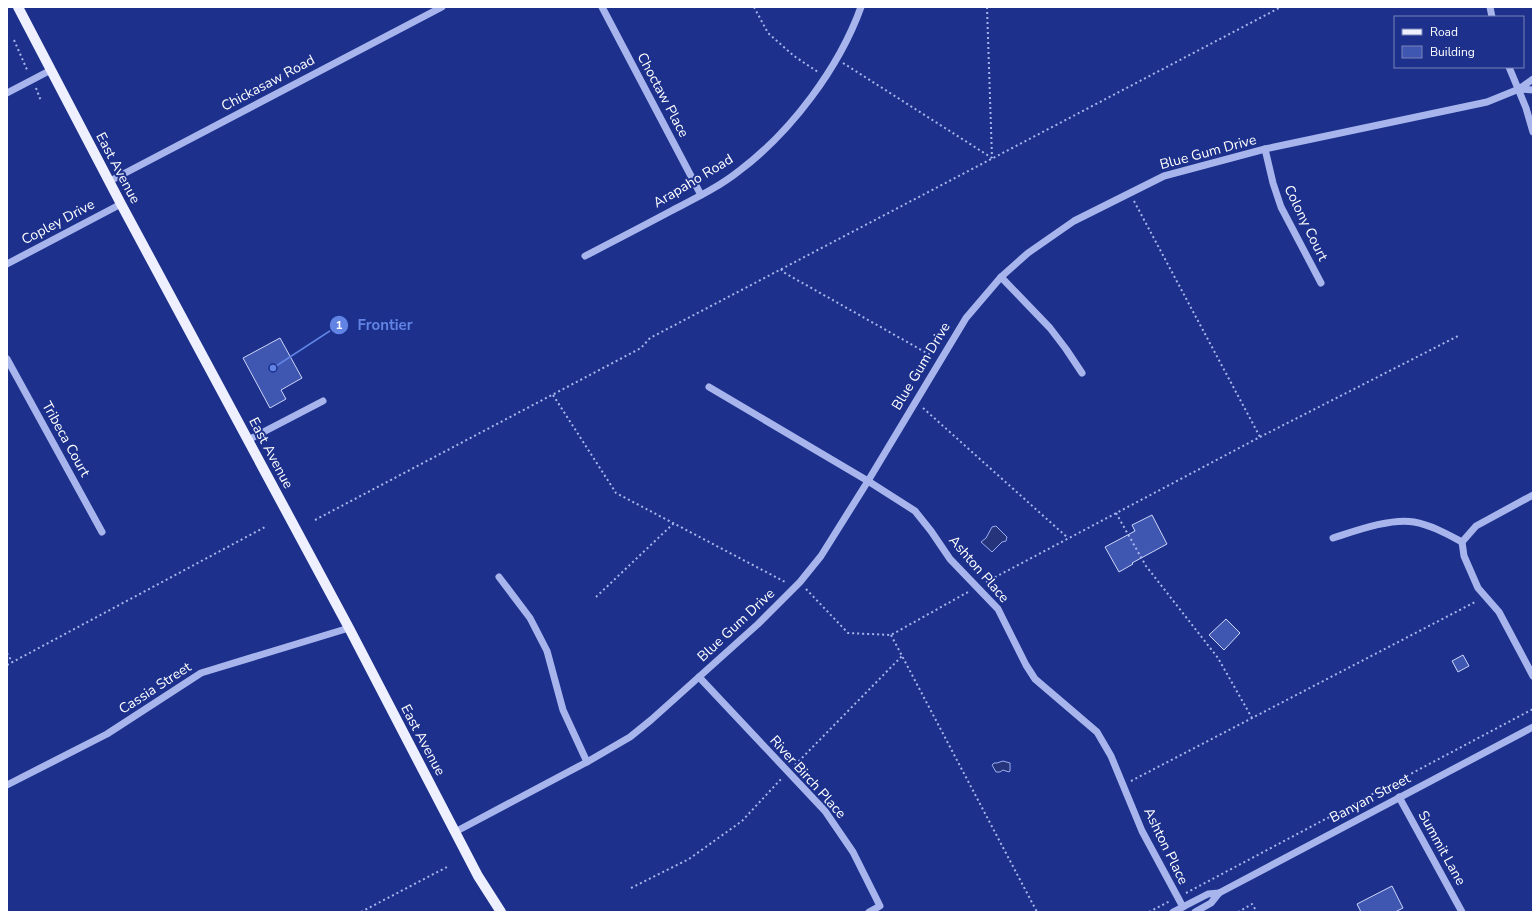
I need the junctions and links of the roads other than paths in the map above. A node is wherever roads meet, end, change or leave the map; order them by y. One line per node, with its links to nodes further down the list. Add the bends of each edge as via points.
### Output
1 (18, 7): 6 (main road, East Avenue)
2 (602, 7): 14 (street, Choctaw Place)
3 (861, 7): 14 (street, Arapaho Road, via 854,26 836,58 802,109 774,140 739,171)
4 (440, 8): 13 (street, Chickasaw Road)
5 (1509, 68): 8 (street)
6 (51, 70): 10 (street); 13 (main road, East Avenue)
7 (1533, 78): 8 (street, Blue Gum Drive)
8 (1519, 89): 9 (street, Blue Gum Drive); 11 (street); 12 (street, Blue Gum Drive, via 1487,102)
9 (1533, 90)
10 (7, 93)
11 (1533, 132)
12 (1265, 149): 18 (street, Blue Gum Drive, via 1164,176 1074,221 1028,253); 19 (street, Colony Court, via 1281,208)
13 (110, 181): 15 (main road, East Avenue)
14 (701, 195): 16 (street, Arapaho Road)
15 (121, 204): 17 (street, Copley Drive); 24 (main road, East Avenue)
16 (585, 256)
17 (7, 264)
18 (1001, 277): 21 (street, via 1050,328); 25 (street, Blue Gum Drive, via 966,318)
19 (1321, 283)
20 (7, 359): 27 (street, Tribeca Court)
21 (1082, 373)
22 (709, 387): 25 (street, Ashton Place)
23 (323, 401): 24 (street)
24 (248, 440): 31 (main road, East Avenue)
25 (868, 481): 33 (street, Blue Gum Drive, via 821,556 798,585); 40 (street, Ashton Place, via 915,511 950,559 998,609 1035,678 1097,732 1111,756 1142,831)
26 (1533, 496): 29 (street, via 1476,526)
27 (102, 532)
28 (1333, 538): 29 (street, via 1364,528 1413,522 1433,527)
29 (1462, 542): 32 (street, via 1464,556 1478,588 1499,612)
30 (498, 577): 35 (street, via 530,618 547,650 563,710)
31 (349, 628): 36 (street, Cassia Street, via 201,673 107,734); 38 (main road, East Avenue)
32 (1533, 676)
33 (699, 677): 35 (street, Blue Gum Drive, via 630,737); 42 (street, River Birch Place, via 825,811 853,852 880,906)
34 (1533, 727): 37 (street, Banyan Street)
35 (587, 762): 38 (street, Blue Gum Drive)
36 (7, 785)
37 (1399, 797): 39 (street, Banyan Street); 45 (street, Summit Lane)
38 (455, 832): 41 (main road, East Avenue)
39 (1219, 893): 40 (street, Banyan Street, via 1208,894); 44 (street, Banyan Street, via 1211,903)
40 (1182, 907): 43 (street, Banyan Street)
41 (501, 912)
42 (869, 912)
43 (1173, 912)
44 (1195, 912)
45 (1462, 912)

